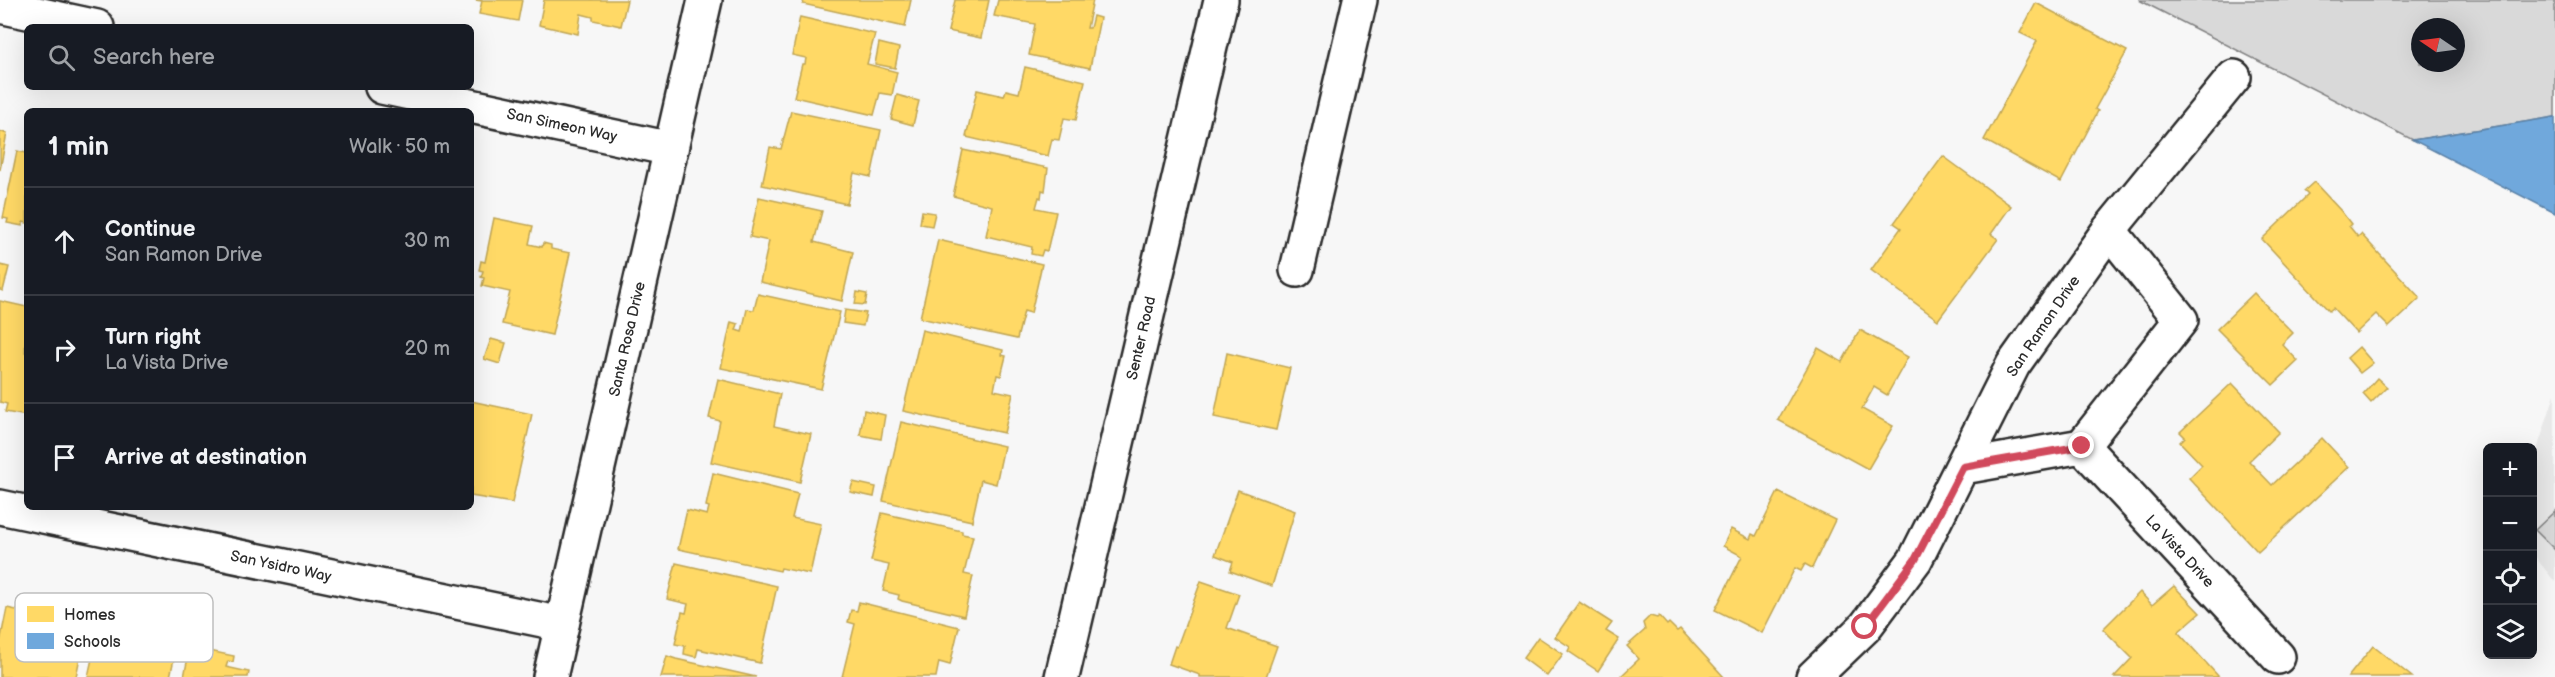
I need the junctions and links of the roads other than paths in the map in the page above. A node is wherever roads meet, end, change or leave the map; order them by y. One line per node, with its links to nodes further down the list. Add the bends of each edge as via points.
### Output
1 (705, 0): 8 (street, Santa Rosa Drive)
2 (1221, 0): 17 (street, Senter Road)
3 (1360, 0): 10 (street)
4 (0, 6): 5 (street)
5 (83, 24)
6 (2234, 77): 9 (street, San Ramon Drive)
7 (395, 90): 8 (street, San Simeon Way)
8 (671, 149): 14 (street, Santa Rosa Drive)
9 (2109, 230): 11 (street, via 2181,320); 12 (street, San Ramon Drive, via 2013,365)
10 (1296, 270)
11 (2082, 446): 12 (street); 15 (street, La Vista Drive)
12 (1963, 467): 18 (street, San Ramon Drive, via 1915,560 1865,627)
13 (0, 507): 14 (street, San Ysidro Way)
14 (562, 624): 16 (street, Santa Rosa Drive)
15 (2278, 657)
16 (550, 677)
17 (1062, 677)
18 (1813, 677)

